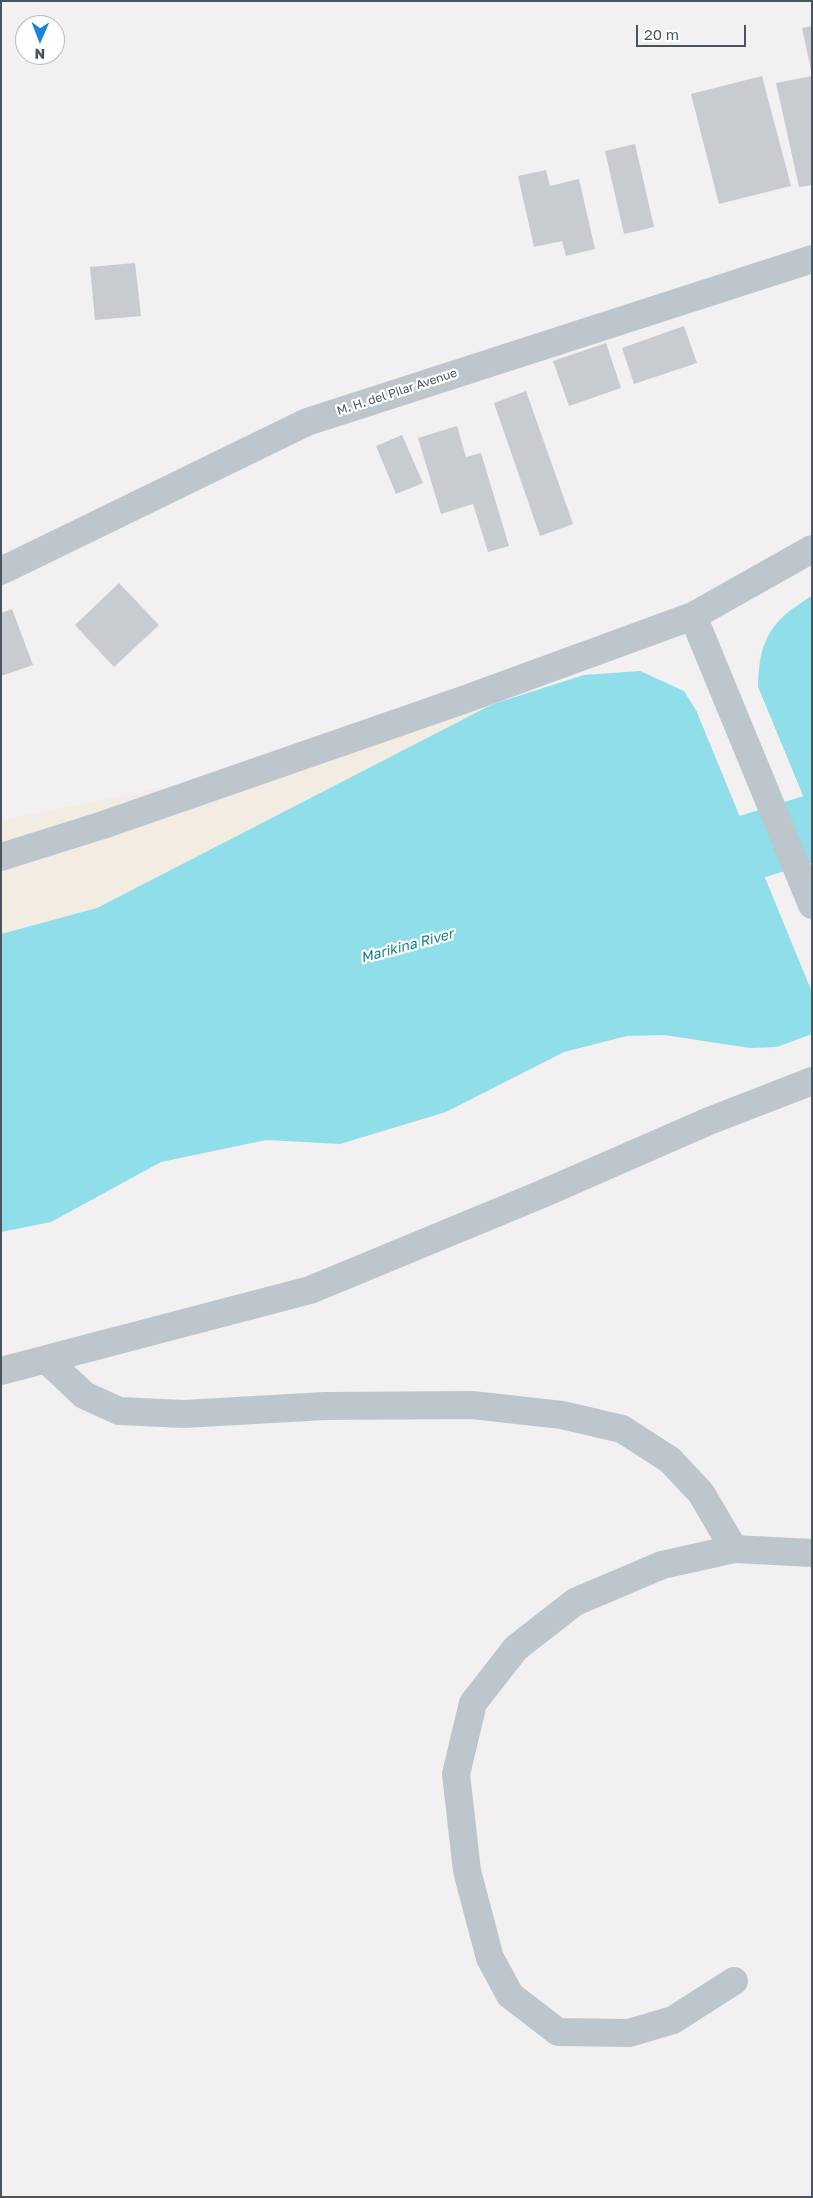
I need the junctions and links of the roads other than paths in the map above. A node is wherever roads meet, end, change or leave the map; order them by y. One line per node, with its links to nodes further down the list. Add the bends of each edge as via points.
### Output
1 (812, 259): 3 (street, M. H. del Pilar Avenue, via 307,422)
2 (812, 548): 4 (street)
3 (1, 571)
4 (693, 616): 5 (street, via 417,716); 6 (street)
5 (1, 857)
6 (812, 904)
7 (812, 1081): 8 (street, via 709,1121 310,1290)
8 (48, 1360): 9 (street); 10 (street, via 84,1395 119,1411 184,1414 325,1406 472,1405 562,1415 622,1429 670,1460 701,1493)
9 (1, 1371)
10 (734, 1549): 11 (street); 12 (street, via 662,1565 575,1602 516,1648 473,1703 456,1774 467,1871 490,1958 510,1995 558,2032 629,2033 673,2020)
11 (812, 1553)
12 (734, 1981)

